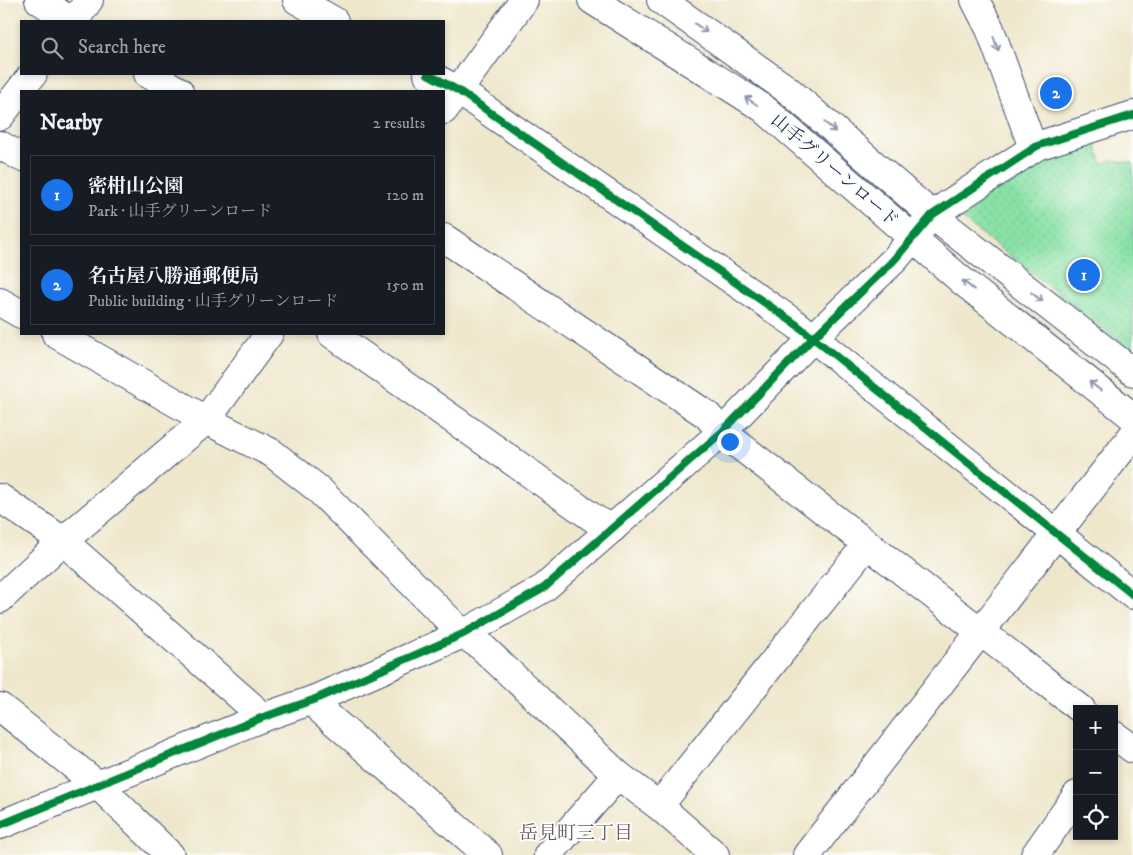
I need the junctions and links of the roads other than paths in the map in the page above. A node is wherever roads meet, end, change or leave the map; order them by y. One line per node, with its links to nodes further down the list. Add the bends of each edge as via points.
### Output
1 (39, 0): 8 (street)
2 (89, 0): 9 (street)
3 (297, 0): 10 (street)
4 (524, 0): 18 (street)
5 (592, 0): 25 (street, 山手グリーンロード, one-way to 5, via 763,108)
6 (662, 0): 24 (street, 山手グリーンロード, one-way to 24, via 788,90)
7 (976, 0): 22 (street, one-way to 22, via 990,29)
8 (70, 20)
9 (73, 20)
10 (332, 20)
11 (32, 75): 14 (street)
12 (150, 75): 15 (street)
13 (429, 75): 16 (street)
14 (20, 90)
15 (177, 90)
16 (442, 90)
17 (20, 91): 20 (street)
18 (451, 101): 32 (street, via 789,319)
19 (1133, 115): 22 (street)
20 (0, 116)
21 (0, 145): 23 (street)
22 (1033, 148): 24 (street)
23 (20, 156)
24 (932, 215): 25 (street); 33 (street, 山手グリーンロード, one-way to 33)
25 (914, 237): 32 (street); 34 (street, 山手グリーンロード, one-way to 25, via 960,280)
26 (445, 239): 36 (street, via 707,415)
27 (0, 302): 28 (street)
28 (20, 313)
29 (58, 335): 35 (street)
30 (268, 335): 35 (street)
31 (333, 335): 39 (street, via 596,520)
32 (812, 339): 36 (street); 40 (street)
33 (1133, 372)
34 (1133, 417)
35 (206, 420): 41 (street); 46 (street, via 272,453 318,489)
36 (722, 432): 39 (street); 42 (street)
37 (1133, 435): 40 (street)
38 (0, 498): 41 (street)
39 (613, 528): 46 (street, via 544,588)
40 (1057, 534): 43 (street); 45 (street)
41 (63, 540): 44 (street); 50 (street)
42 (867, 544): 45 (street); 54 (street)
43 (1133, 595)
44 (0, 599)
45 (981, 632): 48 (street); 60 (street)
46 (463, 634): 47 (street); 51 (street, via 481,646)
47 (313, 700): 50 (street); 57 (street)
48 (1076, 705)
49 (0, 707): 52 (street)
50 (261, 718): 52 (street)
51 (618, 775): 54 (street); 58 (street)
52 (98, 785): 55 (street); 56 (street)
53 (1073, 802): 61 (street)
54 (659, 806): 59 (street)
55 (0, 825)
56 (170, 855)
57 (488, 855)
58 (548, 855)
59 (715, 855)
60 (807, 855)
61 (1035, 855)

